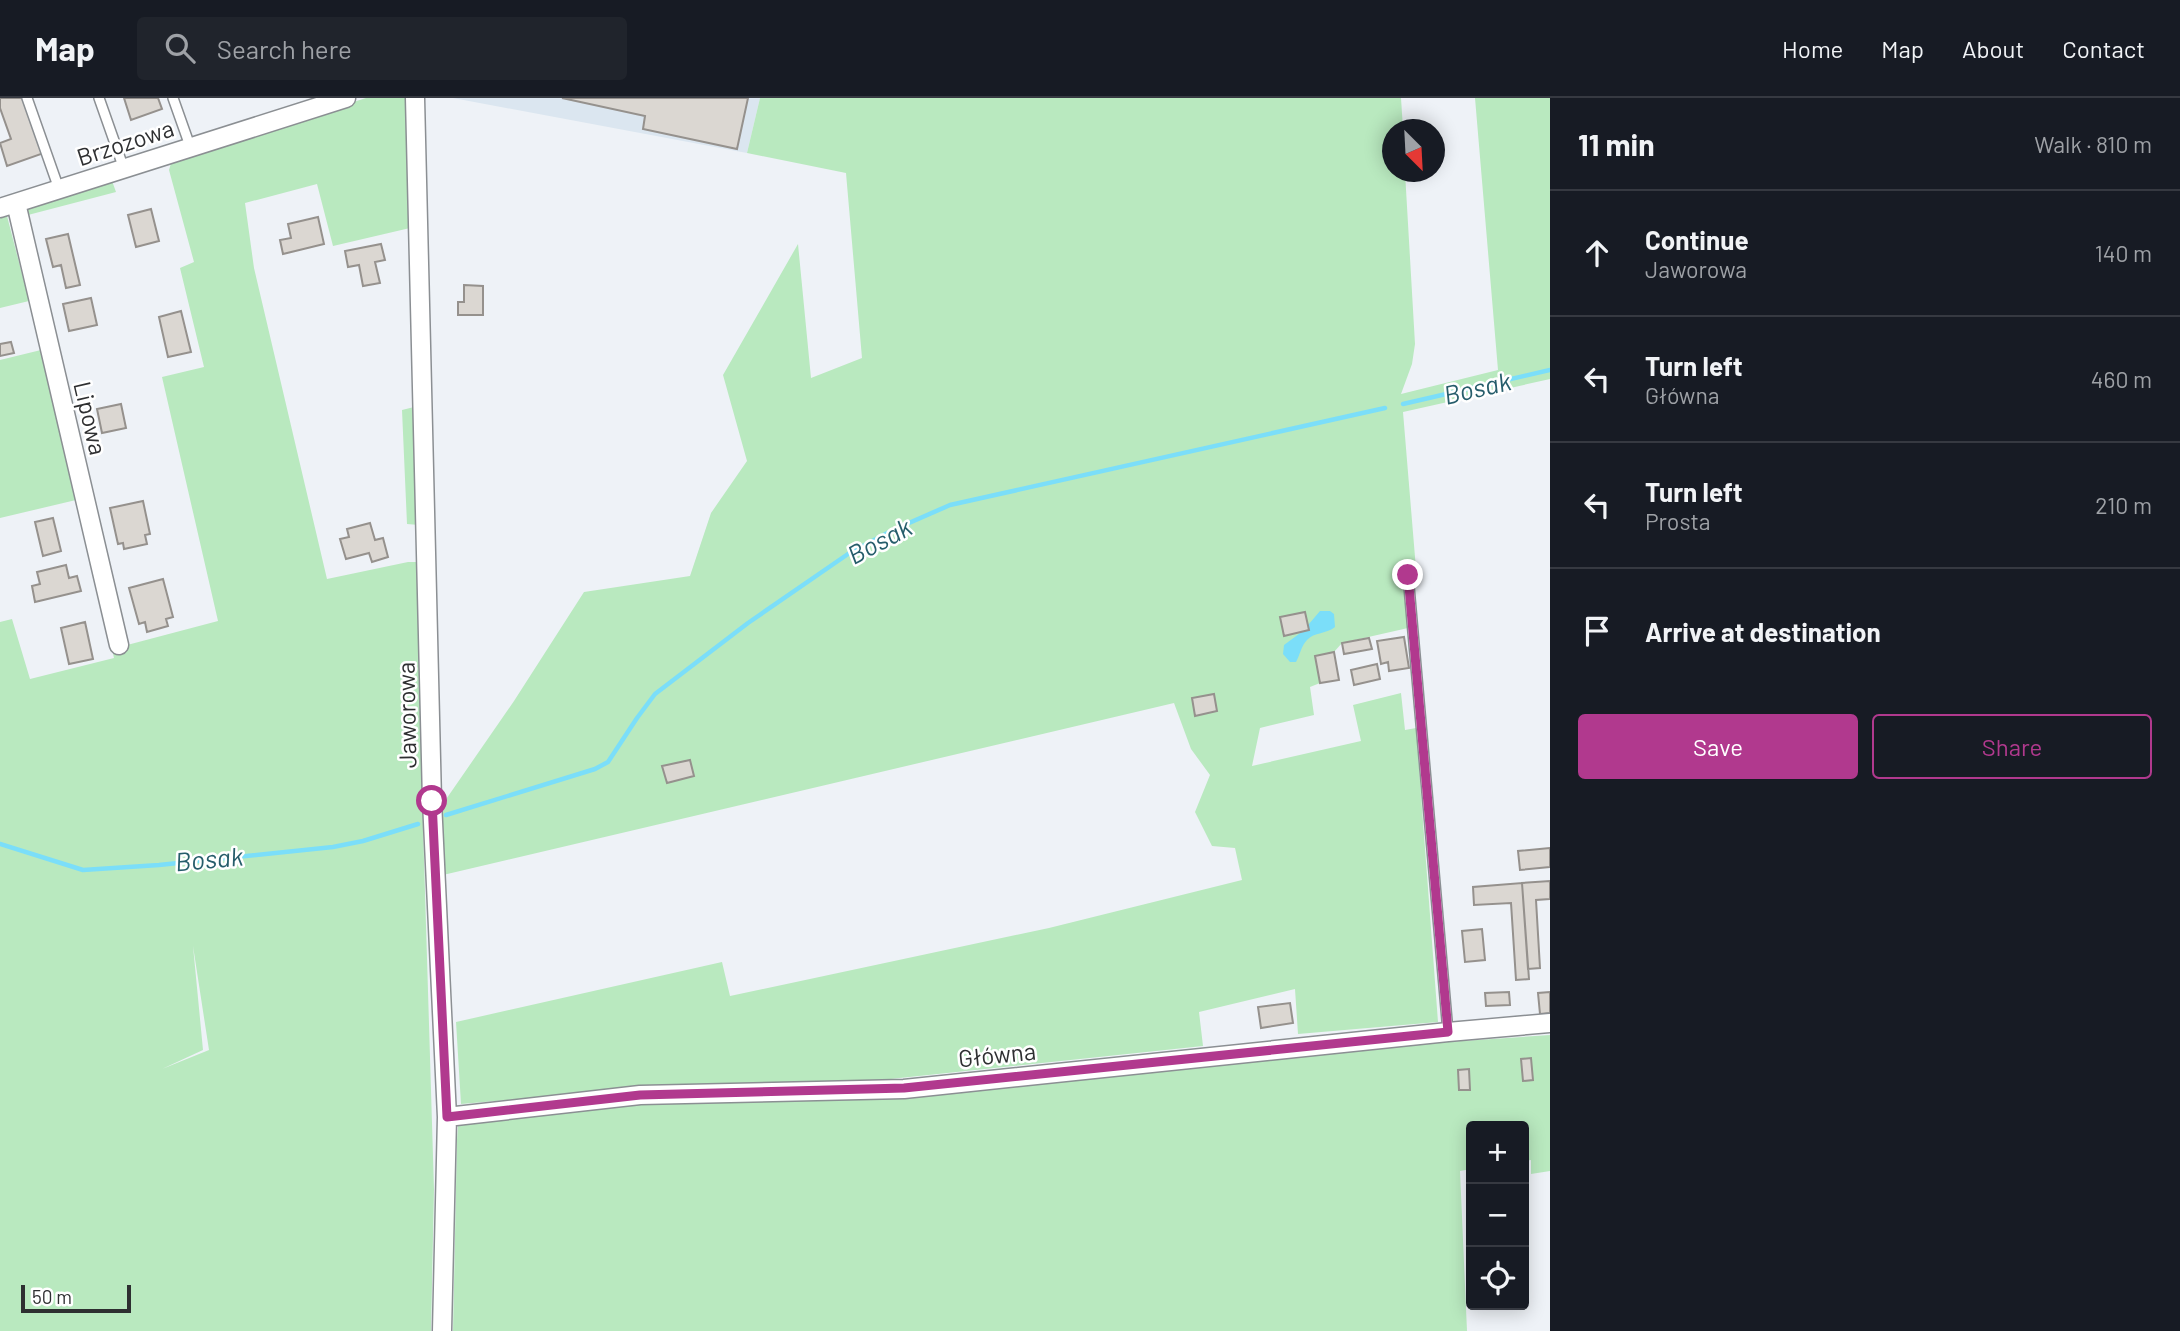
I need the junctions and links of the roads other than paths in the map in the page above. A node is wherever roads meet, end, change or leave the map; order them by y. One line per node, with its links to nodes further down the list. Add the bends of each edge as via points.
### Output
1 (27, 98): 9 (lane)
2 (99, 98): 8 (lane)
3 (173, 98): 7 (lane)
4 (346, 98): 6 (street, Brzozowa)
5 (415, 98): 15 (street, Jaworowa, via 432,801)
6 (326, 101): 7 (street, Brzozowa)
7 (190, 146): 8 (street, Brzozowa)
8 (124, 169): 9 (street, Brzozowa)
9 (59, 189): 10 (street, Brzozowa)
10 (8, 205): 12 (street, Lipowa)
11 (1408, 575): 14 (lane)
12 (119, 645)
13 (1550, 1023): 14 (street, Główna)
14 (1448, 1032): 15 (street, Główna, via 904,1088 640,1095)
15 (447, 1117): 16 (street, Jaworowa)
16 (442, 1331)

